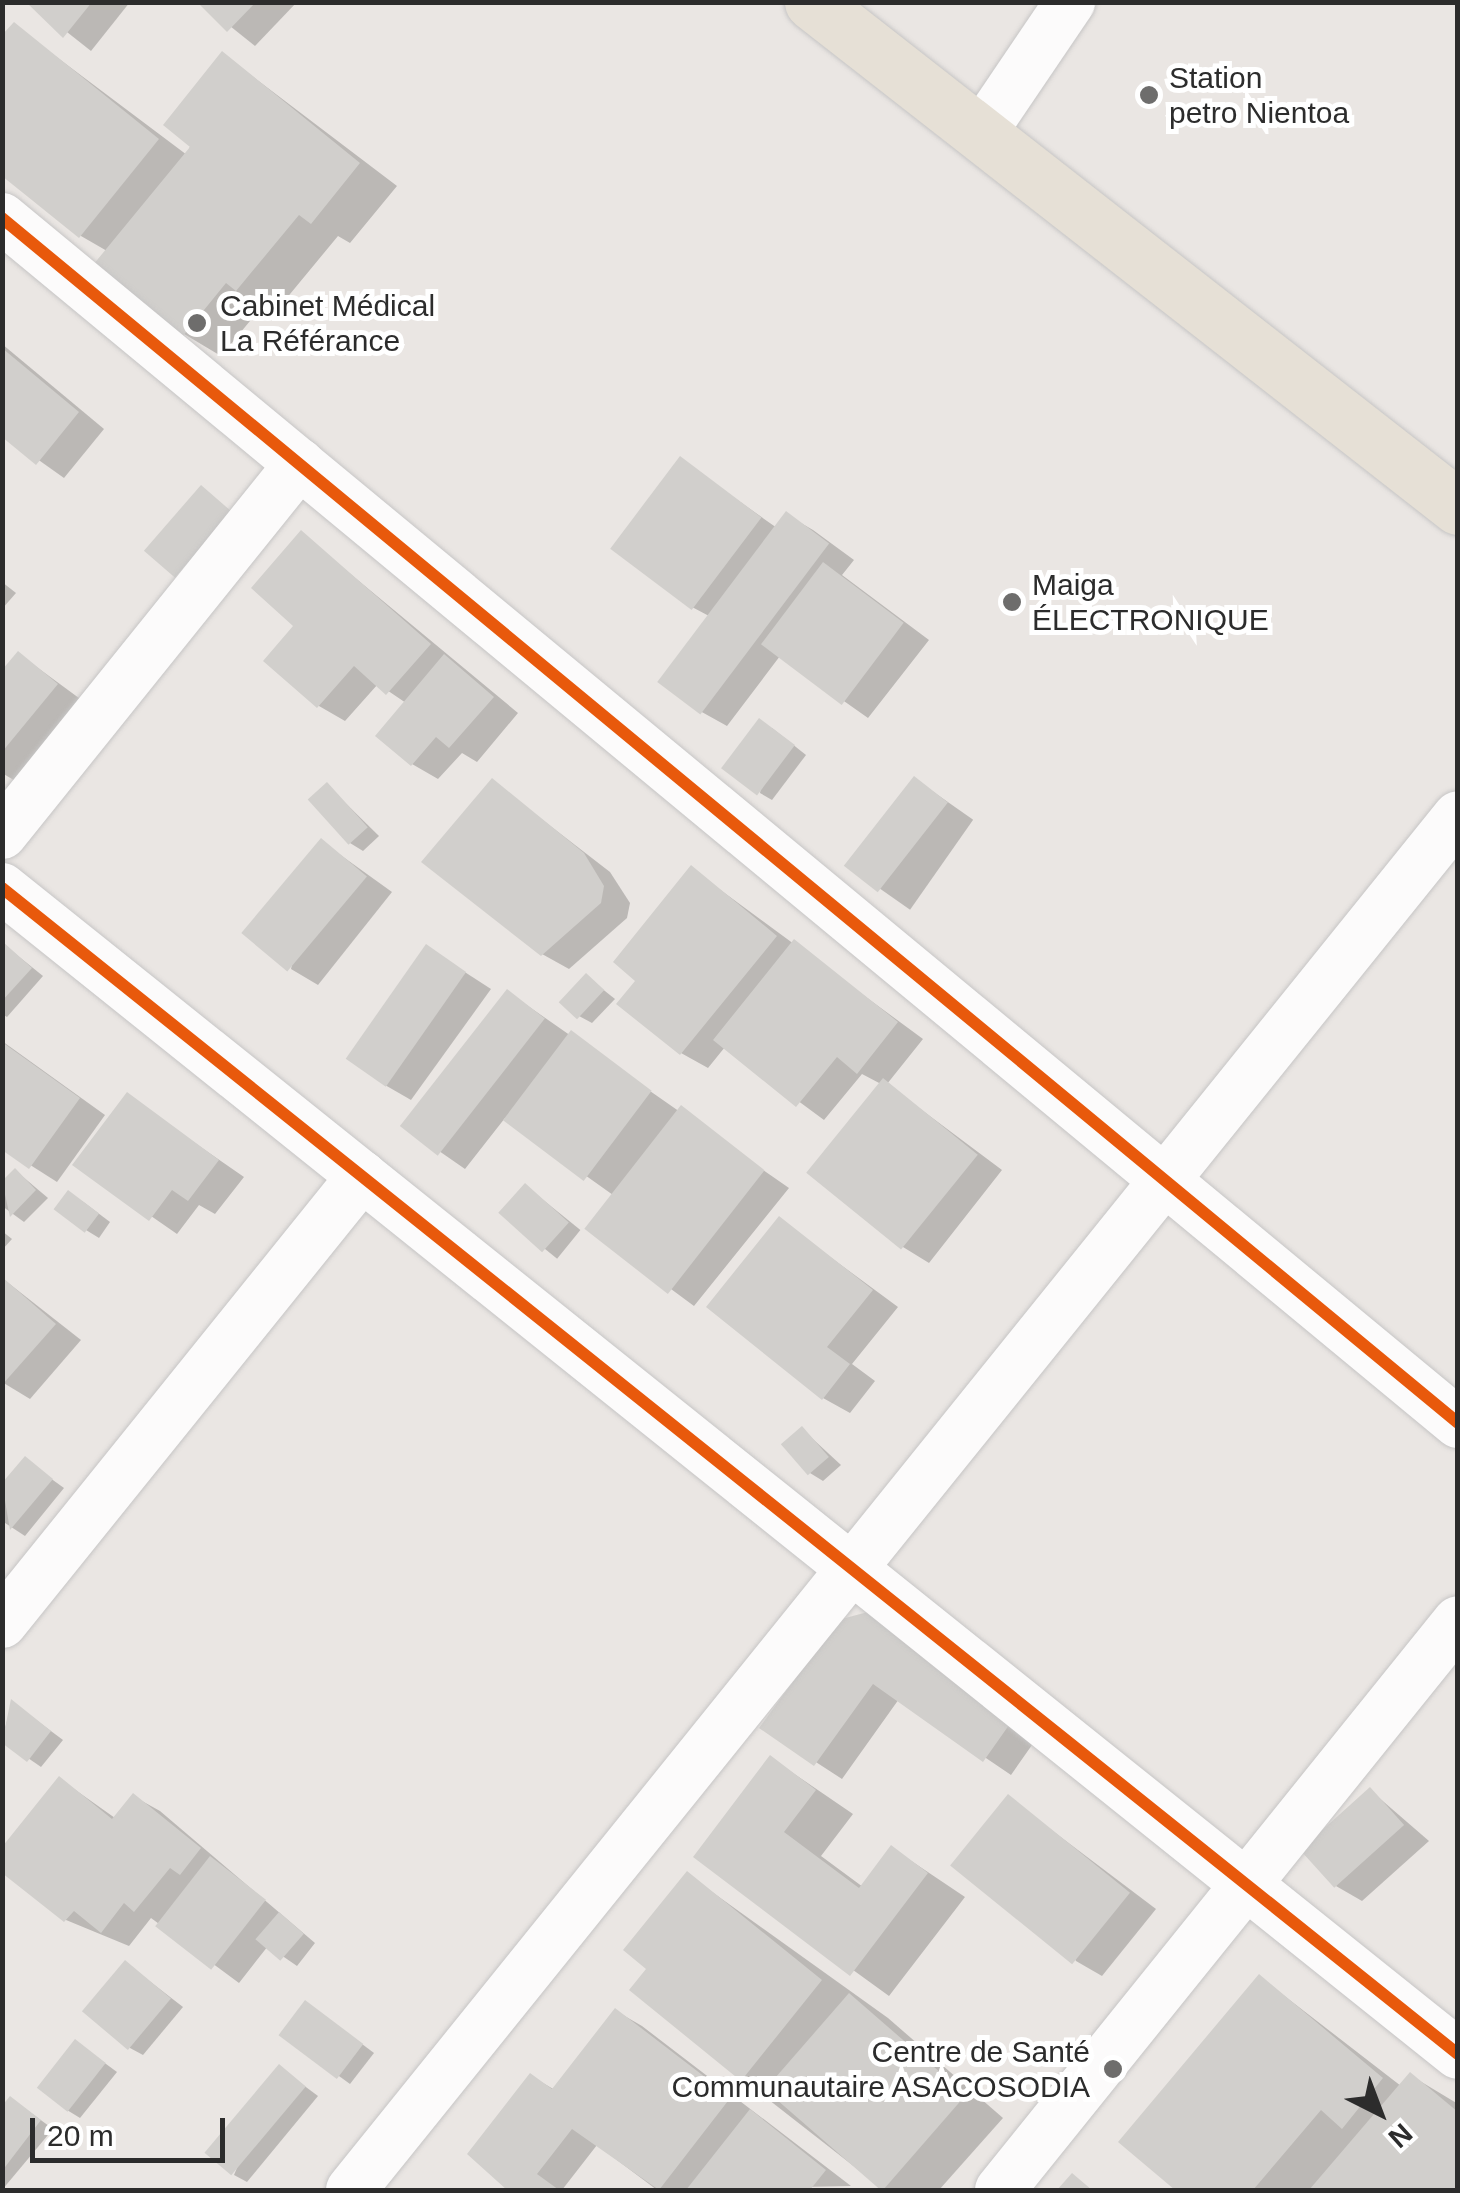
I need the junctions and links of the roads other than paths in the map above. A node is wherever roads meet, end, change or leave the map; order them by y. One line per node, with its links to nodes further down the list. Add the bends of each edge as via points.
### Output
1 (812, 2): 3 (main road)
2 (1070, 2): 3 (street)
3 (980, 136): 6 (main road)
4 (2, 218): 5 (street)
5 (300, 464): 8 (street); 11 (street)
6 (1458, 507)
7 (1458, 816): 11 (street)
8 (2, 834)
9 (2, 888): 10 (street)
10 (362, 1176): 13 (street); 15 (street)
11 (1164, 1180): 12 (street); 13 (street)
12 (1458, 1422)
13 (852, 1568): 16 (street); 18 (street)
14 (1458, 1621): 16 (street)
15 (2, 1623)
16 (1246, 1884): 17 (street); 19 (street)
17 (1458, 2054)
18 (351, 2190)
19 (1000, 2190)

